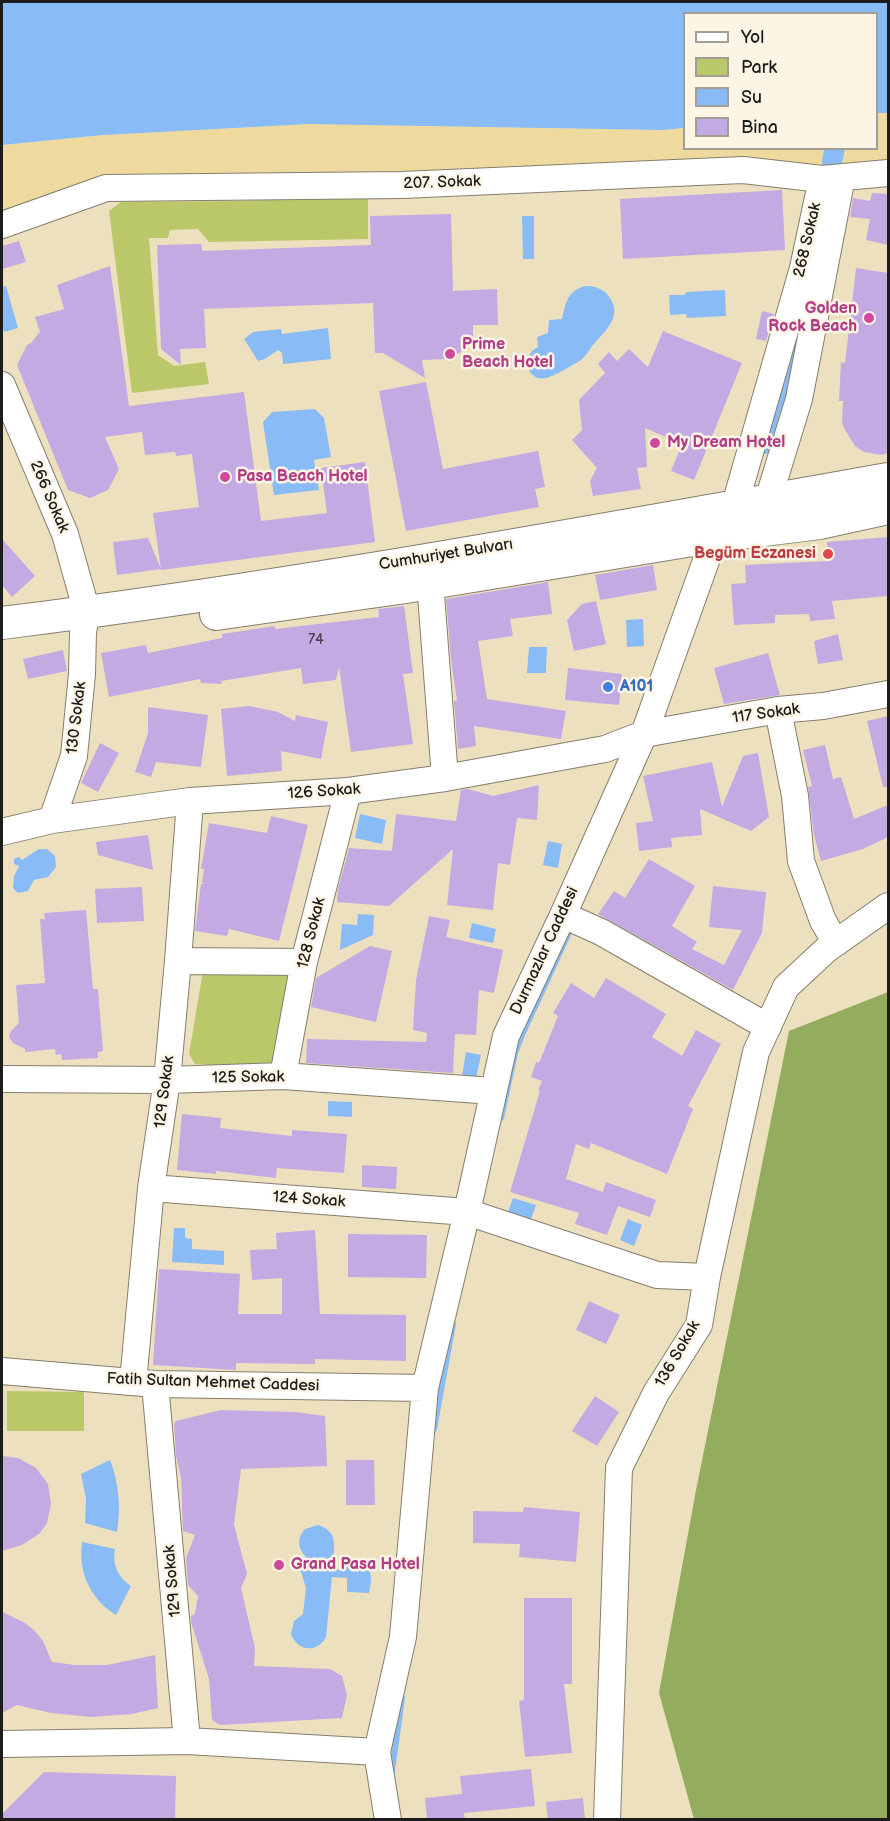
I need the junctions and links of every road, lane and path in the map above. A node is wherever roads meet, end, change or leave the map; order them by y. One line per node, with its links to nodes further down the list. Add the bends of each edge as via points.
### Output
1 (888, 173): 2 (street, 207. Sokak)
2 (832, 178): 3 (street, 207. Sokak, via 743,170 402,185 106,188); 6 (street, via 799,399); 8 (street, 268 Sokak)
3 (2, 225)
4 (2, 385): 10 (street, 266 Sokak, via 65,534)
5 (888, 478): 6 (main road, Cumhuriyet Bulvarı)
6 (768, 500): 8 (main road, Cumhuriyet Bulvarı)
7 (888, 508): 8 (main road, Cumhuriyet Bulvarı, via 820,523)
8 (729, 521): 9 (main road, Cumhuriyet Bulvarı); 15 (street, Durmazlar Caddesi, via 712,544)
9 (412, 578): 10 (main road, Cumhuriyet Bulvarı); 16 (street)
10 (85, 622): 11 (main road, Cumhuriyet Bulvarı); 12 (main road, Cumhuriyet Bulvarı); 19 (street, 130 Sokak, via 74,756)
11 (2, 623)
12 (2, 645)
13 (888, 694): 14 (street, 117 Sokak)
14 (778, 710): 15 (street, 117 Sokak); 23 (street, via 795,796 801,861 823,921)
15 (644, 734): 16 (street, 126 Sokak, via 605,749); 22 (street, Durmazlar Caddesi)
16 (445, 778): 17 (street, 126 Sokak)
17 (348, 791): 18 (street, 126 Sokak); 25 (street, 128 Sokak)
18 (190, 801): 19 (street, 126 Sokak); 24 (street, 129 Sokak)
19 (52, 820): 20 (street, 126 Sokak)
20 (2, 832)
21 (888, 906): 23 (street, 136 Sokak)
22 (563, 915): 26 (street, via 601,932); 30 (street, Durmazlar Caddesi, via 506,1036)
23 (836, 943): 26 (street, 136 Sokak, via 786,987)
24 (178, 961): 25 (street); 29 (street, 129 Sokak)
25 (304, 962): 27 (street, 128 Sokak)
26 (768, 1027): 33 (street, 136 Sokak, via 756,1052)
27 (283, 1076): 29 (street, 125 Sokak); 30 (street, 125 Sokak)
28 (2, 1078): 29 (street, 125 Sokak)
29 (167, 1080): 31 (street, 129 Sokak)
30 (493, 1090): 32 (street, Durmazlar Caddesi)
31 (151, 1188): 32 (street, 124 Sokak); 35 (street, 129 Sokak)
32 (467, 1212): 33 (street, 124 Sokak, via 657,1275); 36 (street, Durmazlar Caddesi)
33 (707, 1277): 41 (street, 136 Sokak, via 699,1325 656,1393 619,1468)
34 (2, 1371): 35 (street, Fatih Sultan Mehmet Caddesi)
35 (144, 1383): 36 (street, Fatih Sultan Mehmet Caddesi); 37 (street, 129 Sokak)
36 (425, 1388): 39 (street, Durmazlar Caddesi, via 403,1637)
37 (187, 1742): 38 (street); 39 (street)
38 (2, 1744)
39 (377, 1752): 40 (street)
40 (388, 1820)
41 (607, 1820)

